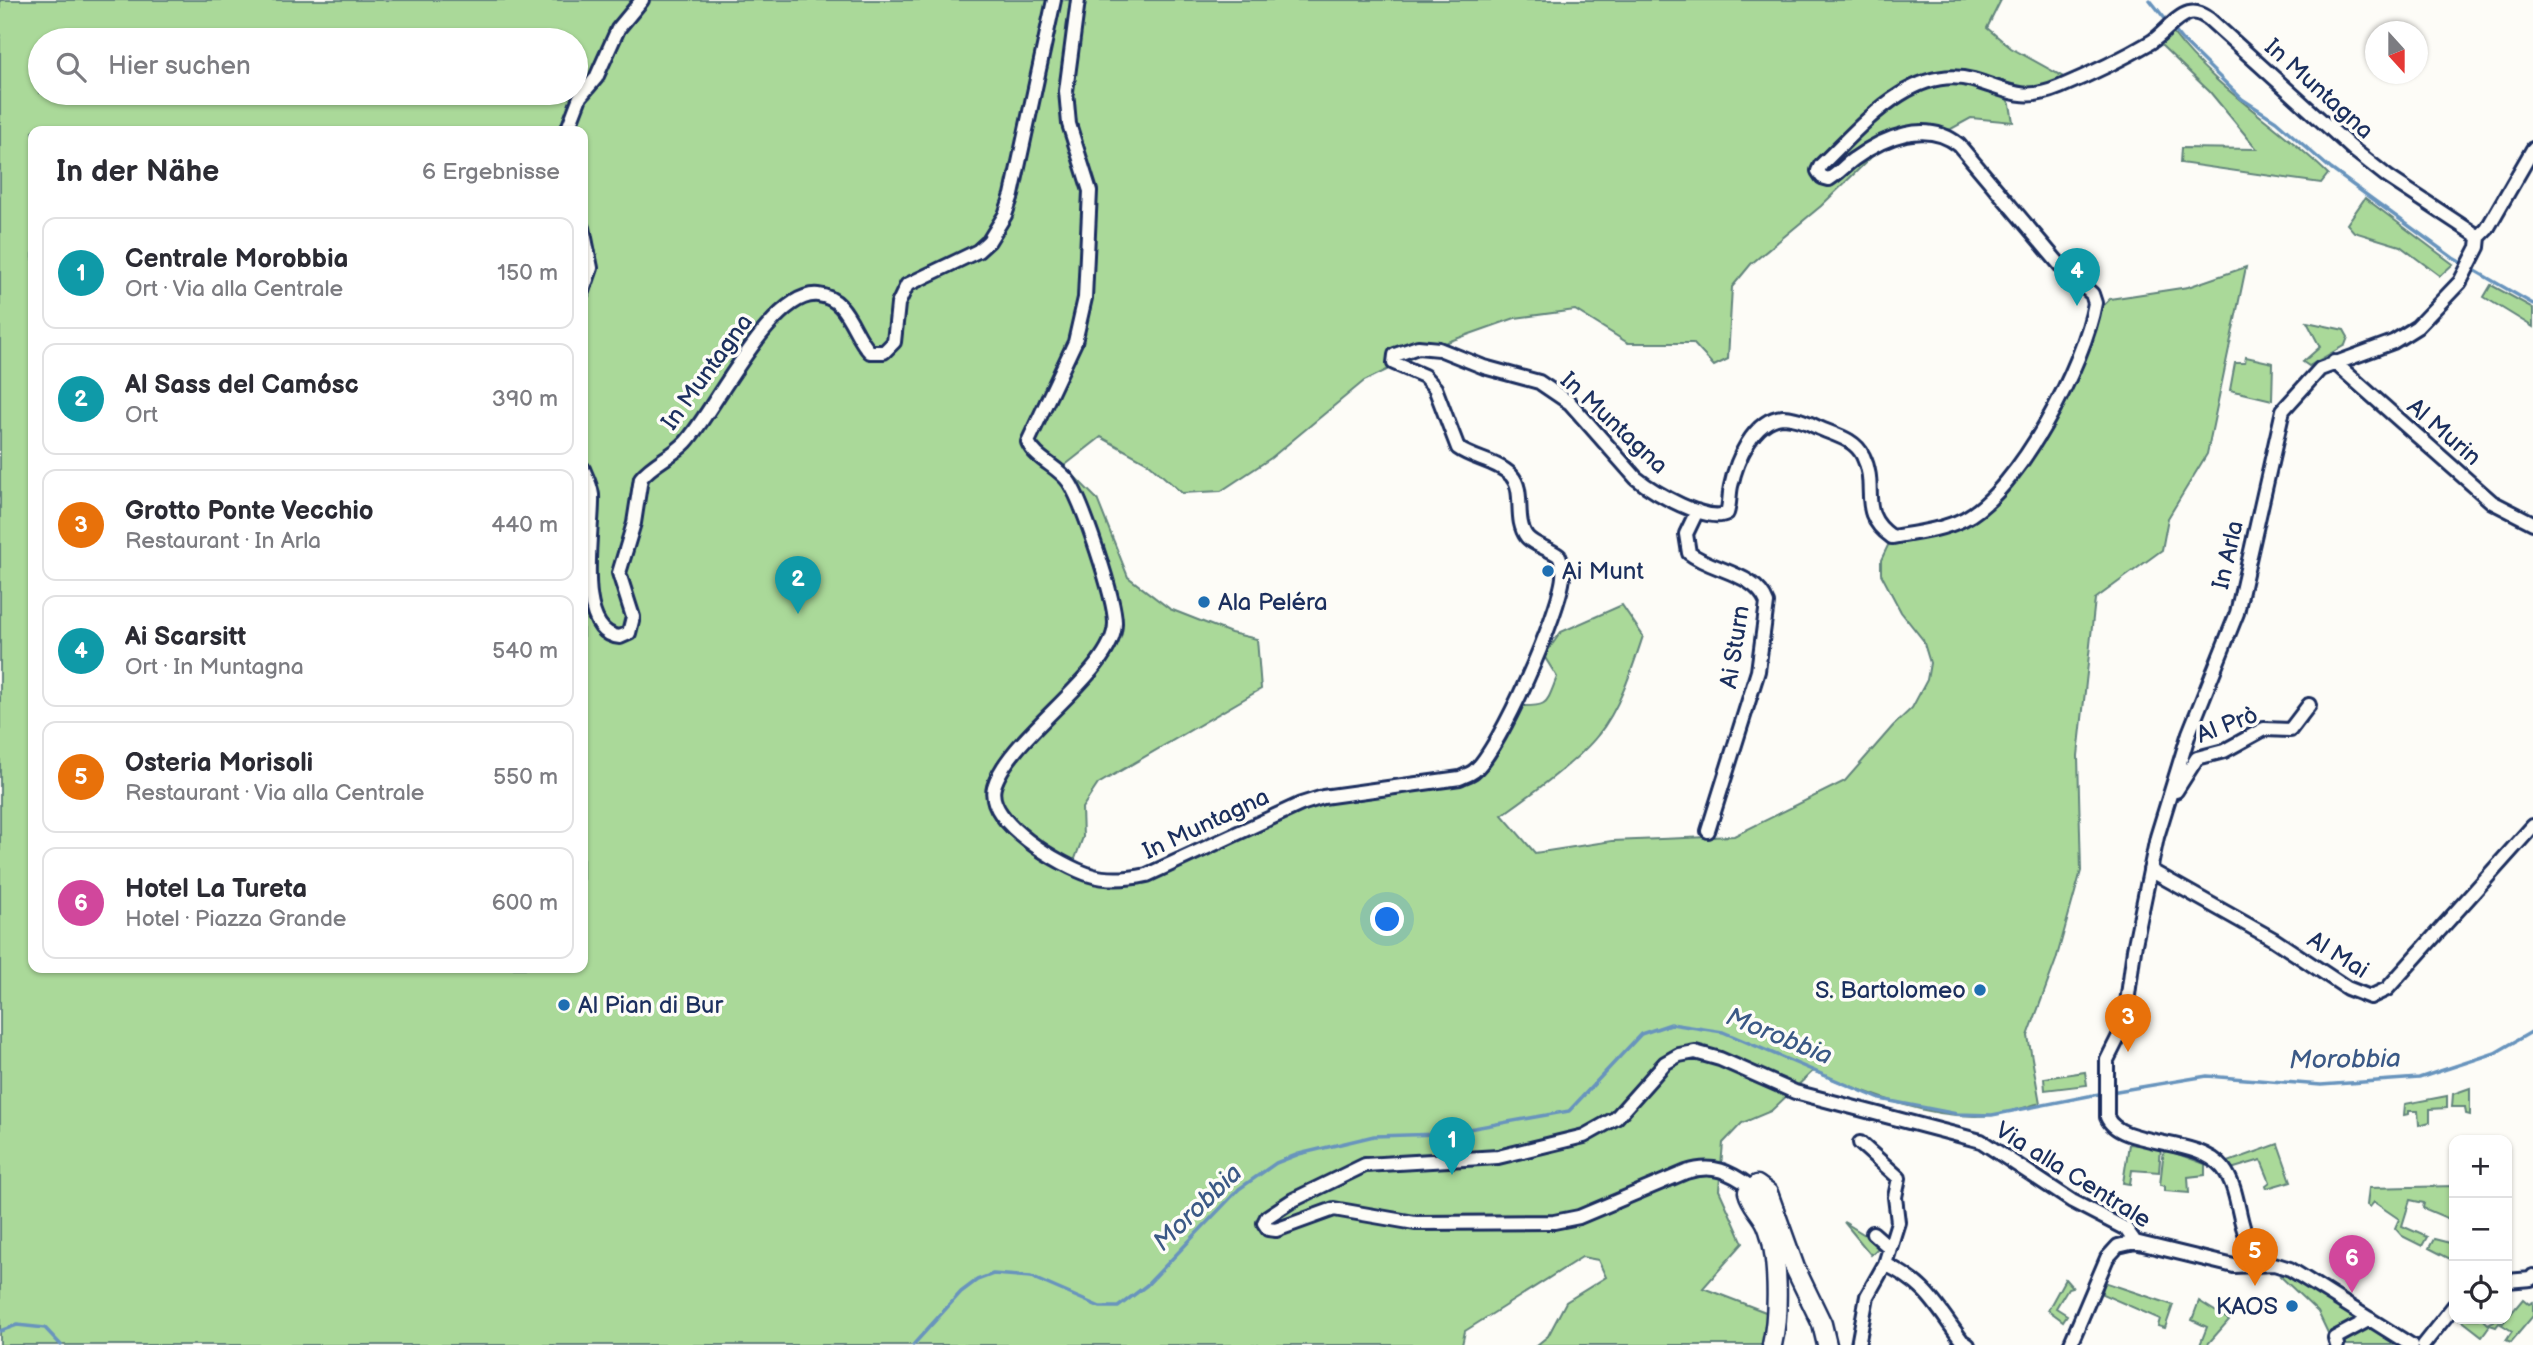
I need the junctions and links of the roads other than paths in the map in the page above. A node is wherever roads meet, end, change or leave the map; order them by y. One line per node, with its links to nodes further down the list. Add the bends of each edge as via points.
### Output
1 (642, 0): 5 (street, via 618,29)
2 (1054, 0): 16 (street, In Muntagna, via 1012,195 996,231 978,251 907,285 898,303 894,342 884,352 870,352 848,315 821,295 801,299 771,320 691,436 641,478 619,573 633,621 629,632 620,637 604,629 590,597)
3 (1078, 0): 14 (street, In Muntagna, via 1066,91 1069,124 1090,191 1085,298 1075,342 1028,442 1070,485 1112,596 1115,624 1113,637 1089,672 1010,758 994,788 997,807 1026,838 1089,875 1127,879 1147,875 1301,804 1452,780 1474,772 1482,762 1541,650 1564,566 1559,556 1526,535 1511,475 1458,448 1435,388 1424,376 1394,363 1395,355 1404,350 1439,349 1539,382 1570,403 1636,478)
4 (2195, 6): 9 (street, In Muntagna, via 2388,177); 14 (street, In Muntagna, via 2157,37 2044,94 2016,95 1970,79 1925,82 1885,105 1818,171 1829,178 1854,158 1906,133 1939,132 1959,145 2060,265 2092,294 2095,303 2089,326 2054,410 2027,454 1995,492 1965,518 1892,537 1880,530 1870,512 1870,473 1858,447 1810,424 1783,417 1769,422 1750,439 1736,469 1727,513 1719,517)
5 (588, 88)
6 (577, 105): 7 (street)
7 (568, 126)
8 (2533, 149): 9 (street, In Arla)
9 (2479, 237): 12 (street, In Arla, via 2460,282 2417,327 2393,342)
10 (588, 253): 11 (street)
11 (588, 277)
12 (2334, 362): 15 (street, Al Murin, via 2492,502); 19 (street, In Arla, via 2310,377 2280,417 2236,613 2195,715)
13 (588, 484): 17 (street, In Muntagna, via 592,496)
14 (1697, 511): 21 (street, Ai Sturn, via 1686,534 1689,553 1752,584 1763,593 1766,603 1758,671)
15 (2533, 523)
16 (588, 563)
17 (588, 563)
18 (2309, 705): 19 (street, Al Prò, via 2290,730 2264,730 2224,751 2197,758)
19 (2169, 799): 22 (street, In Arla)
20 (2533, 826): 22 (street, Al Mai, via 2387,989 2370,997 2347,988 2273,939)
21 (1708, 831)
22 (2150, 870): 29 (street, In Arla, via 2124,1026 2108,1055 2107,1114 2121,1132 2178,1145 2222,1167)
23 (1860, 1143): 27 (street, via 1899,1178 1895,1197 1898,1219)
24 (1753, 1186): 26 (street, Via alla Centrale, via 1723,1169 1698,1169 1579,1217 1553,1222 1405,1223 1334,1209 1276,1230 1264,1223 1315,1187 1366,1165 1498,1157 1584,1136 1616,1118 1665,1063 1688,1052 1720,1059 1795,1092 1981,1141 2072,1201 2126,1229); 35 (street, via 1748,1196 1764,1219 1773,1247 1776,1316); 36 (street, via 1762,1185 1768,1193)
25 (1872, 1233): 27 (street)
26 (2135, 1242): 29 (street, Via alla Centrale, via 2234,1266); 39 (street, via 2118,1246 2107,1258)
27 (1890, 1248): 28 (street)
28 (1885, 1264): 37 (street, via 1867,1296); 38 (street, via 1930,1294)
29 (2259, 1265): 33 (street, Via alla Centrale, via 2290,1269)
30 (2533, 1276): 31 (street)
31 (2512, 1281)
32 (2449, 1312): 41 (street)
33 (2370, 1319): 34 (street); 40 (street, Via alla Centrale)
34 (2336, 1342)
35 (1772, 1345)
36 (1827, 1345)
37 (1858, 1345)
38 (1968, 1345)
39 (2070, 1345)
40 (2411, 1345)
41 (2423, 1345)

